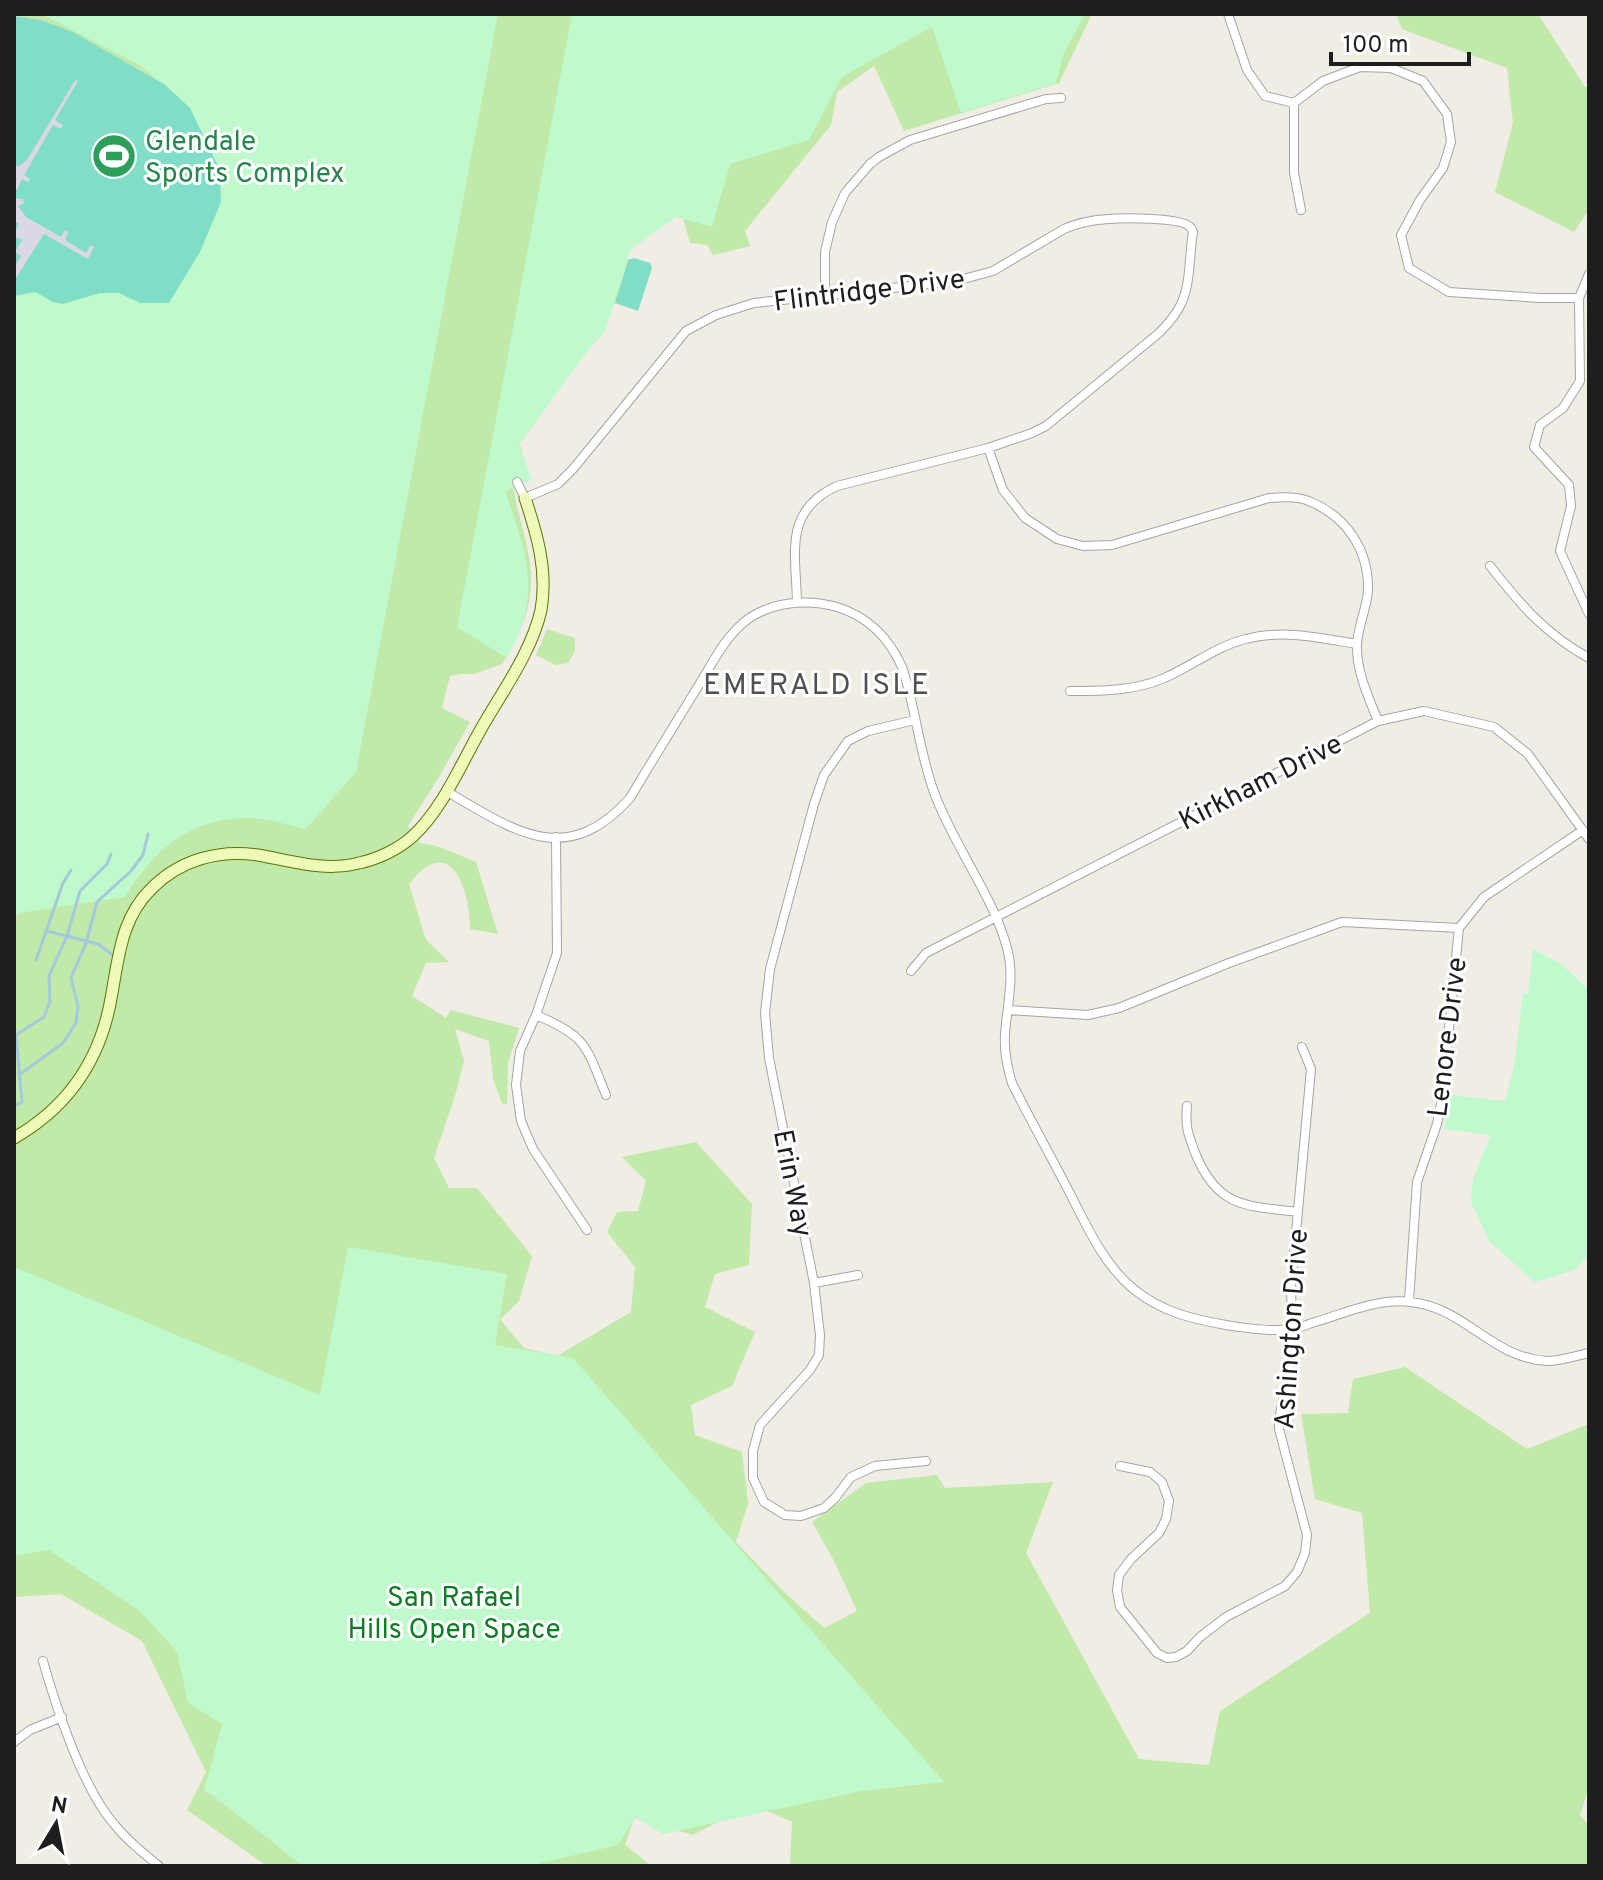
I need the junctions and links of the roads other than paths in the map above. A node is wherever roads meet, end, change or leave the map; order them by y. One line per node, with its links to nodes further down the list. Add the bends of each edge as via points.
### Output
1 (1228, 14): 3 (street, via 1247,70 1265,96)
2 (1061, 98): 6 (street, via 910,140 870,164 850,186 832,222 825,252)
3 (1294, 103): 4 (street, via 1294,173); 7 (street, via 1323,81 1360,67 1391,68 1423,81 1447,114 1451,142 1443,168 1401,235 1409,268 1449,292)
4 (1301, 210)
5 (1589, 274): 7 (street)
6 (825, 296): 8 (street, Flintridge Drive, via 976,276 1064,229 1090,221 1145,218 1188,224 1193,232 1186,292 1171,321 1046,426); 10 (street, Flintridge Drive, via 754,303 686,331 573,469 558,484)
7 (1579, 298): 13 (street, via 1580,381 1563,408 1540,425 1534,447 1569,485 1571,506 1560,551)
8 (988, 448): 12 (street, Flintridge Drive, via 837,486 818,497 795,533); 14 (street, via 1003,490 1025,518 1057,539 1083,546 1112,545 1269,498 1310,501 1335,516 1363,554 1368,593)
9 (517, 482): 10 (street)
10 (525, 498): 19 (street, via 542,559 537,624)
11 (1490, 566): 15 (street, via 1523,608)
12 (797, 602): 17 (street, via 847,610 874,627 895,652); 21 (street, via 761,613 732,636 618,812 591,829)
13 (1589, 614)
14 (1357, 644): 16 (street, via 1265,635 1228,644 1134,688); 18 (street, via 1360,675)
15 (1589, 658)
16 (1070, 691)
17 (915, 720): 23 (street, via 933,790); 35 (street, Erin Way, via 848,741 824,775 770,969 765,1013 769,1058)
18 (1378, 721): 20 (street, Kirkham Drive, via 1424,711 1494,727 1528,754); 23 (street, Kirkham Drive)
19 (446, 791): 21 (street, via 505,826); 31 (street, via 414,835 361,863 310,866 257,855 218,854 187,864 158,882 124,929 107,1019 92,1058 56,1108)
20 (1583, 830): 22 (street, Kirkham Drive); 24 (street, Lenore Drive, via 1484,897)
21 (556, 837): 27 (street, via 559,943)
22 (1589, 839)
23 (995, 917): 25 (street, Kirkham Drive, via 926,953); 26 (street, via 1010,961)
24 (1459, 928): 26 (street, via 1342,922 1119,1008 1088,1015); 36 (street, Lenore Drive, via 1442,1099 1417,1182)
25 (911, 971)
26 (1008, 1010): 37 (street, via 1005,1037 1012,1083 1119,1276 1173,1313 1231,1326)
27 (536, 1015): 29 (street, via 563,1026 581,1042); 33 (street, via 520,1051 516,1085 521,1121 533,1149)
28 (1302, 1047): 32 (street, Ashington Drive, via 1311,1069)
29 (606, 1095)
30 (1187, 1106): 32 (street, via 1186,1127 1204,1173 1217,1189 1250,1206)
31 (14, 1138)
32 (1298, 1212): 37 (street, Ashington Drive)
33 (587, 1230)
34 (858, 1275): 35 (street)
35 (814, 1283): 39 (street, Erin Way, via 819,1355 760,1425 753,1451 753,1478 764,1502 785,1515 801,1516 824,1508 851,1477 875,1466)
36 (1409, 1301): 37 (street, via 1371,1305); 38 (street, via 1454,1315 1514,1354 1549,1361)
37 (1292, 1329): 40 (street, Ashington Drive, via 1279,1429 1307,1535 1305,1553 1285,1586 1226,1617 1176,1657 1157,1653 1120,1607 1119,1575 1159,1533 1169,1501 1162,1482 1150,1472)
38 (1589, 1353)
39 (926, 1461)
40 (1120, 1466)
41 (43, 1661): 42 (street)
42 (62, 1717): 43 (street); 44 (street, via 94,1795 112,1822)
43 (14, 1742)
44 (159, 1866)

